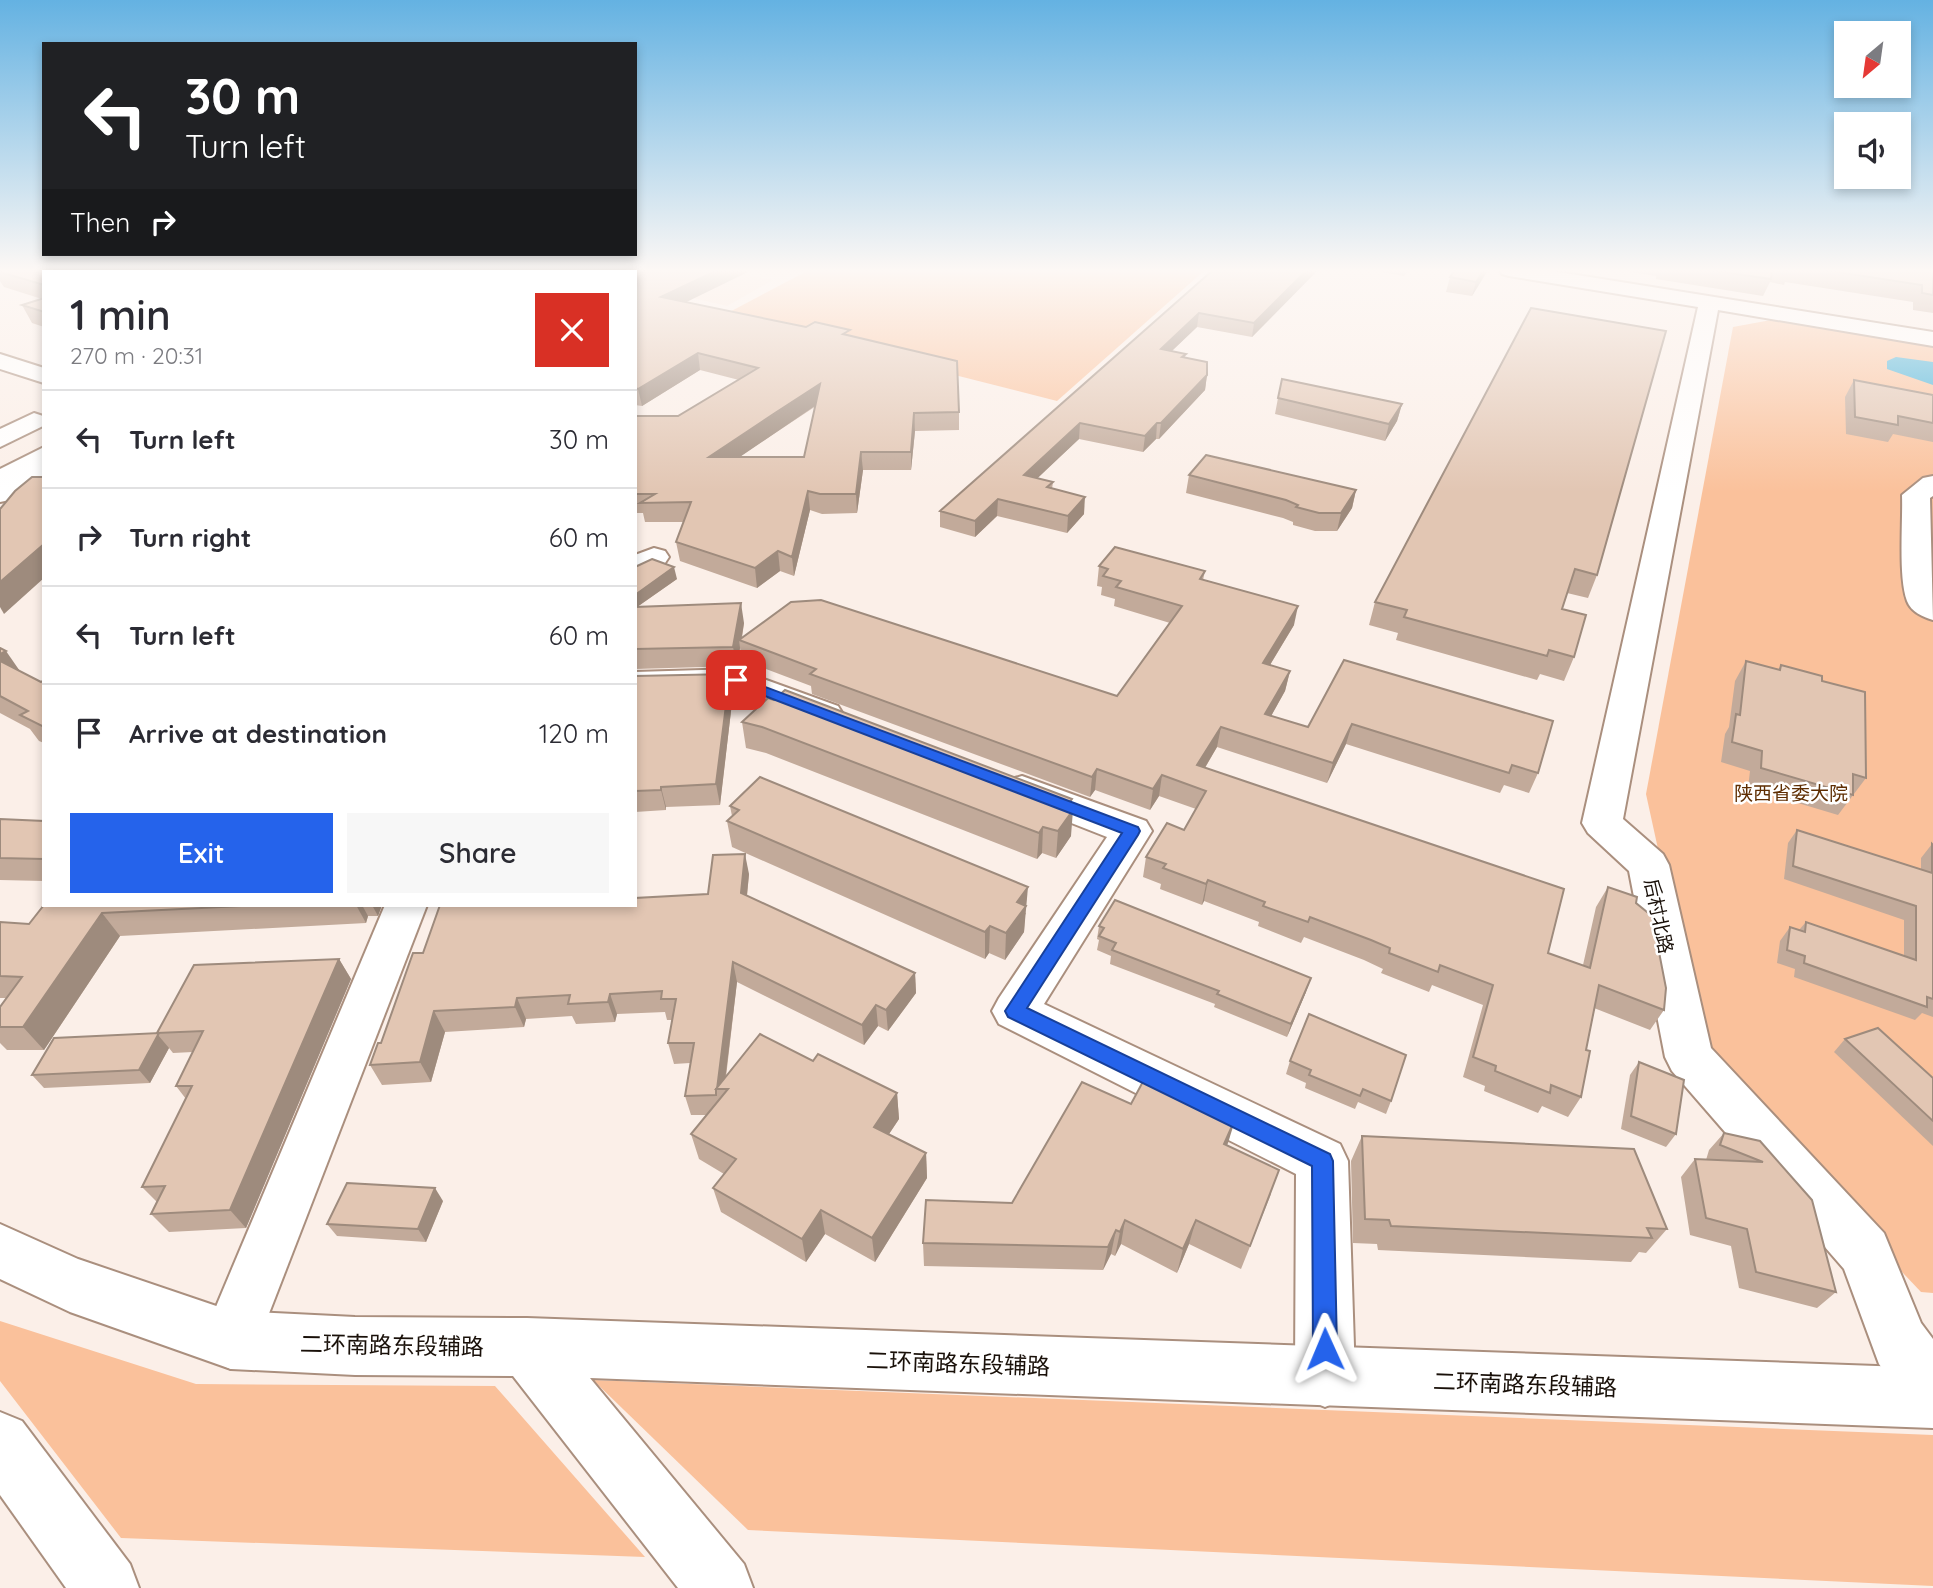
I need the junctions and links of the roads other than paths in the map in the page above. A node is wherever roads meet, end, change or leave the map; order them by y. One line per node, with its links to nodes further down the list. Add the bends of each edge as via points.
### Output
1 (3, 344): 3 (main road)
2 (1701, 344): 26 (main road, 后村北路, via 1602,823 1648,865 1689,1057 1865,1252 1900,1343)
3 (42, 356)
4 (0, 361): 5 (main road)
5 (42, 375)
6 (41, 428): 7 (main road); 8 (main road); 11 (main road)
7 (0, 437)
8 (0, 455)
9 (42, 456): 12 (main road)
10 (42, 465): 14 (main road)
11 (0, 466)
12 (0, 481)
13 (1933, 484): 17 (main road, via 1916,495 1919,579 1923,601)
14 (0, 494)
15 (637, 552): 16 (main road, via 654,557)
16 (637, 567)
17 (1933, 610)
18 (637, 683): 19 (main road, via 736,680)
19 (864, 729)
20 (991, 777): 25 (main road, via 1132,831 1015,1011 1322,1161)
21 (405, 907): 23 (main road)
22 (0, 1251): 23 (main road, 二环南路东段辅路, via 71,1284)
23 (231, 1340): 24 (main road, 二环南路东段辅路)
24 (527, 1347): 25 (main road, 二环南路东段辅路); 30 (main road)
25 (1325, 1377): 27 (main road, 二环南路东段辅路)
26 (1933, 1388)
27 (1933, 1398)
28 (0, 1443): 29 (main road)
29 (106, 1588)
30 (720, 1588)

